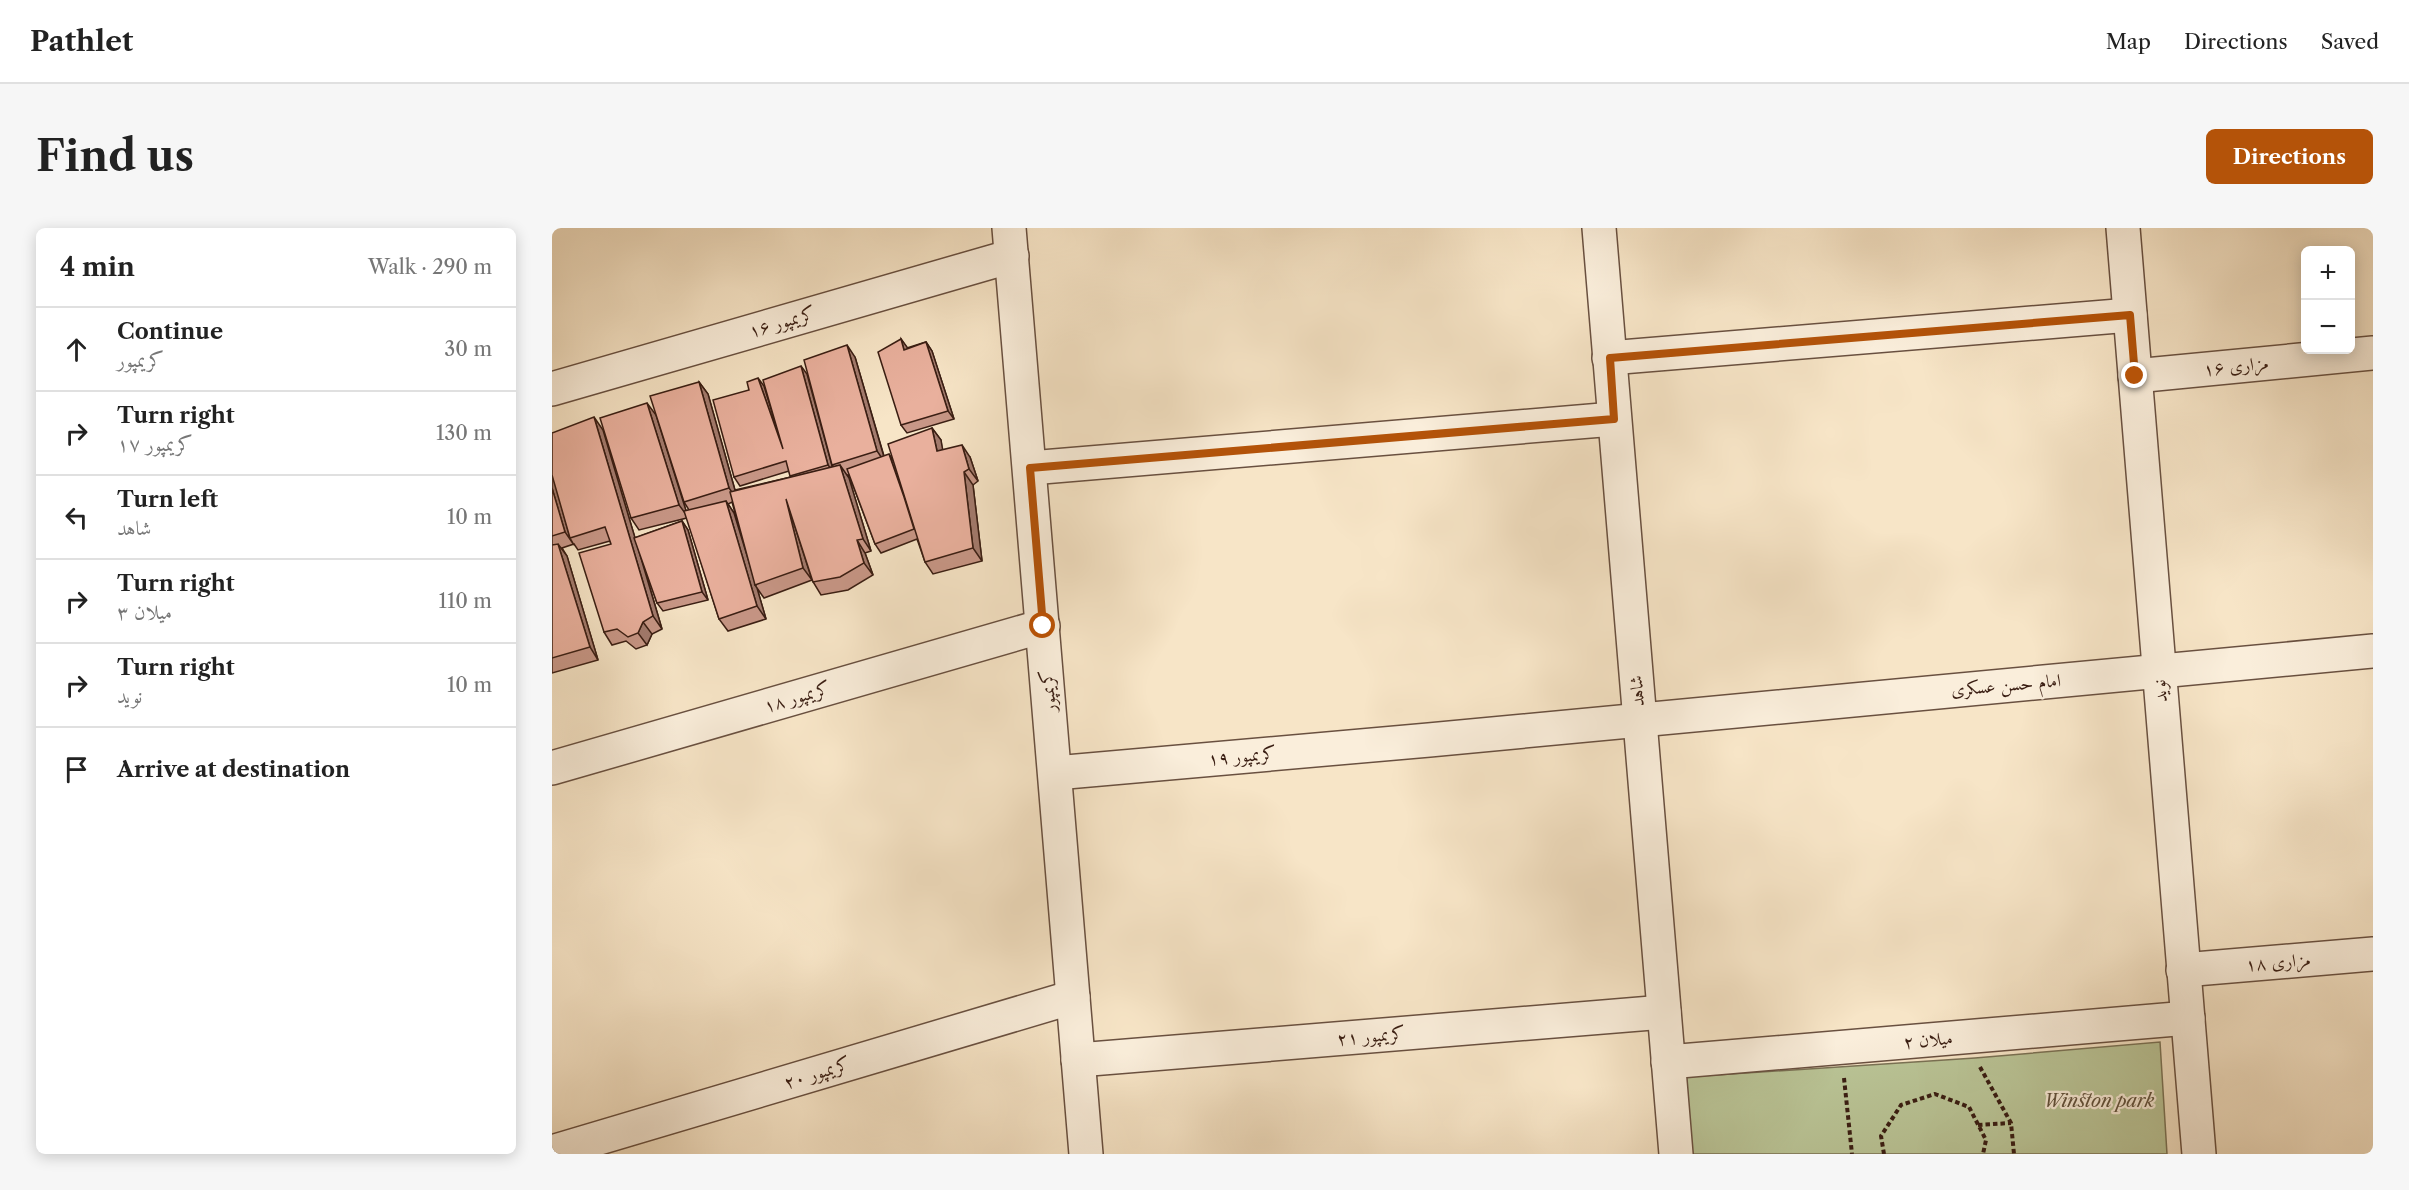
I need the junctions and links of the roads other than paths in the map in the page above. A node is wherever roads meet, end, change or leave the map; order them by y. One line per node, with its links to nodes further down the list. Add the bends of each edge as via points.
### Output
1 (1599, 228): 6 (street, شاهد)
2 (2123, 228): 4 (street, نوید)
3 (1011, 242): 8 (street, کریمپور ۱۶); 10 (street, کریمپور)
4 (2130, 315): 6 (street); 7 (street, نوید)
5 (2373, 353): 7 (street, مزاری ۱۶)
6 (1610, 358): 9 (street, شاهد)
7 (2135, 376): 13 (street, نوید)
8 (552, 389)
9 (1614, 419): 10 (street); 14 (street, شاهد)
10 (1030, 468): 11 (street, کریمپور)
11 (1043, 626): 16 (street, کریمپور ۱۸); 17 (street, کریمپور)
12 (2373, 651): 13 (street, امام حسن عسکری)
13 (2159, 671): 14 (street, امام حسن عسکری); 19 (street, نوید)
14 (1640, 720): 15 (street, امام حسن عسکری); 21 (street, شاهد)
15 (1429, 740): 17 (street, کریمپور ۱۹)
16 (552, 768)
17 (1054, 773): 20 (street, کریمپور)
18 (2373, 954): 19 (street, مزاری ۱۸)
19 (2183, 970): 22 (street, نوید)
20 (1073, 997): 23 (street, کریمپور); 25 (street, کریمپور ۲۰)
21 (1664, 1012): 23 (street, کریمپور ۲۱); 24 (street, شاهد)
22 (2188, 1018): 24 (street, میلان ۲); 28 (street, نوید)
23 (1078, 1060): 26 (street, کریمپور)
24 (1668, 1062): 27 (street, شاهد)
25 (557, 1151)
26 (1086, 1154)
27 (1676, 1154)
28 (2199, 1154)

